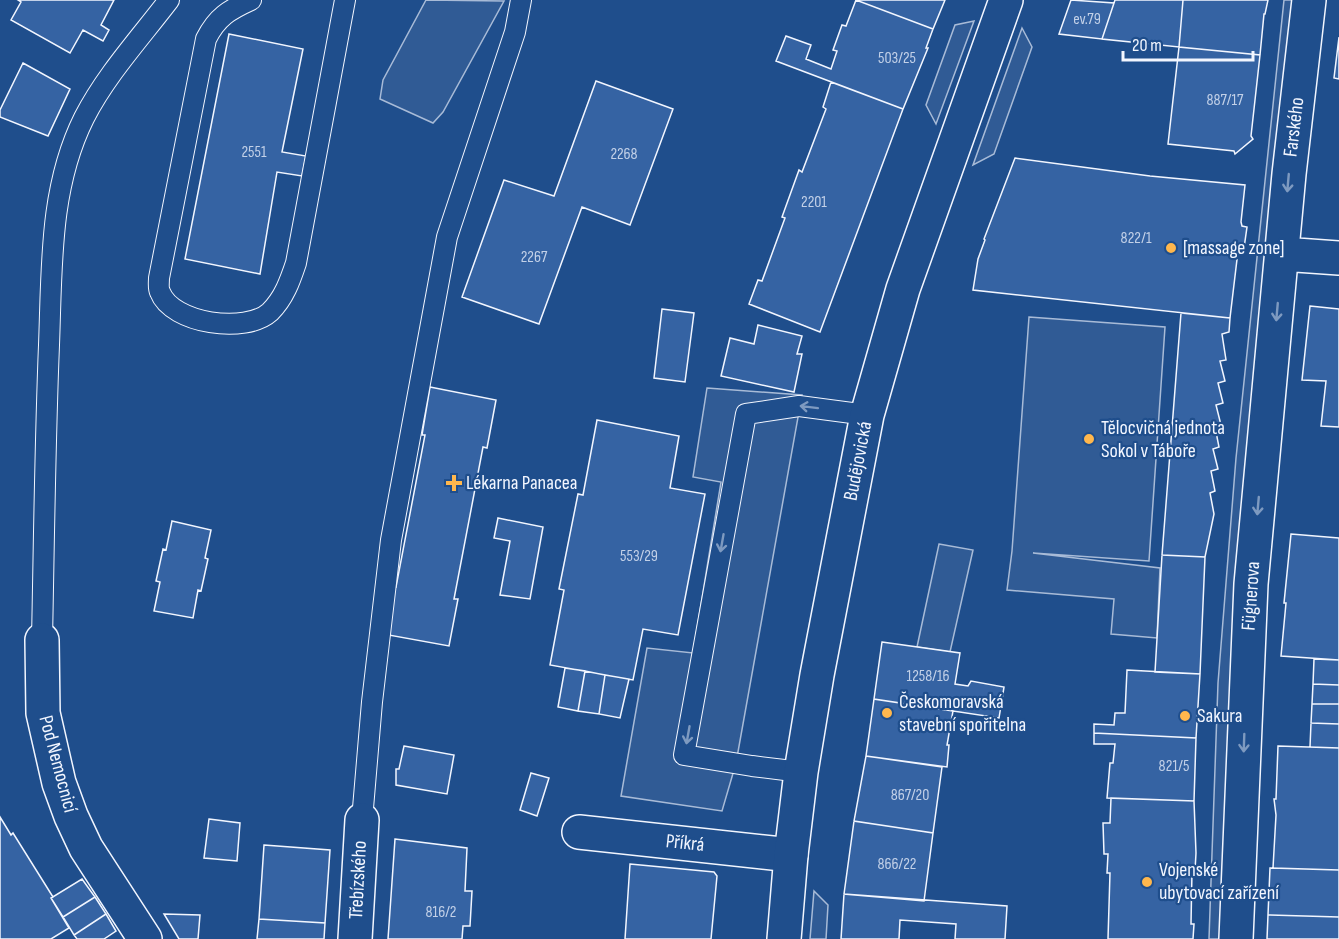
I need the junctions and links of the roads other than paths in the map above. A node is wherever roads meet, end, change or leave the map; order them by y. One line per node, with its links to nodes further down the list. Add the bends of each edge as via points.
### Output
1 (169, 0): 10 (lane, via 112,74 84,119 60,188 53,231)
2 (251, 0): 3 (lane, via 214,23 206,39 159,278 159,291 170,305 213,324 245,324 269,313 287,289 296,263)
3 (345, 0)
4 (521, 0): 12 (lane, via 515,32 447,237 391,540)
5 (1006, 0): 9 (street, Budějovická, via 903,289)
6 (1309, 0): 7 (street, Farského, one-way to 7)
7 (1282, 254): 8 (street); 18 (street, Fügnerova, one-way to 18, via 1251,584)
8 (1339, 258)
9 (867, 415): 11 (street, Budějovická); 11 (lane, one-way to 11, via 799,406 746,414 684,755)
10 (42, 640): 15 (street, Pod Nemocnicí, via 43,712 58,783 86,848)
11 (801, 772): 14 (street, Budějovická)
12 (362, 820): 16 (street, Třebízského)
13 (579, 832): 14 (street, Příkrá)
14 (791, 855): 17 (street, Budějovická)
15 (145, 939)
16 (355, 939)
17 (784, 939)
18 (1236, 939)

